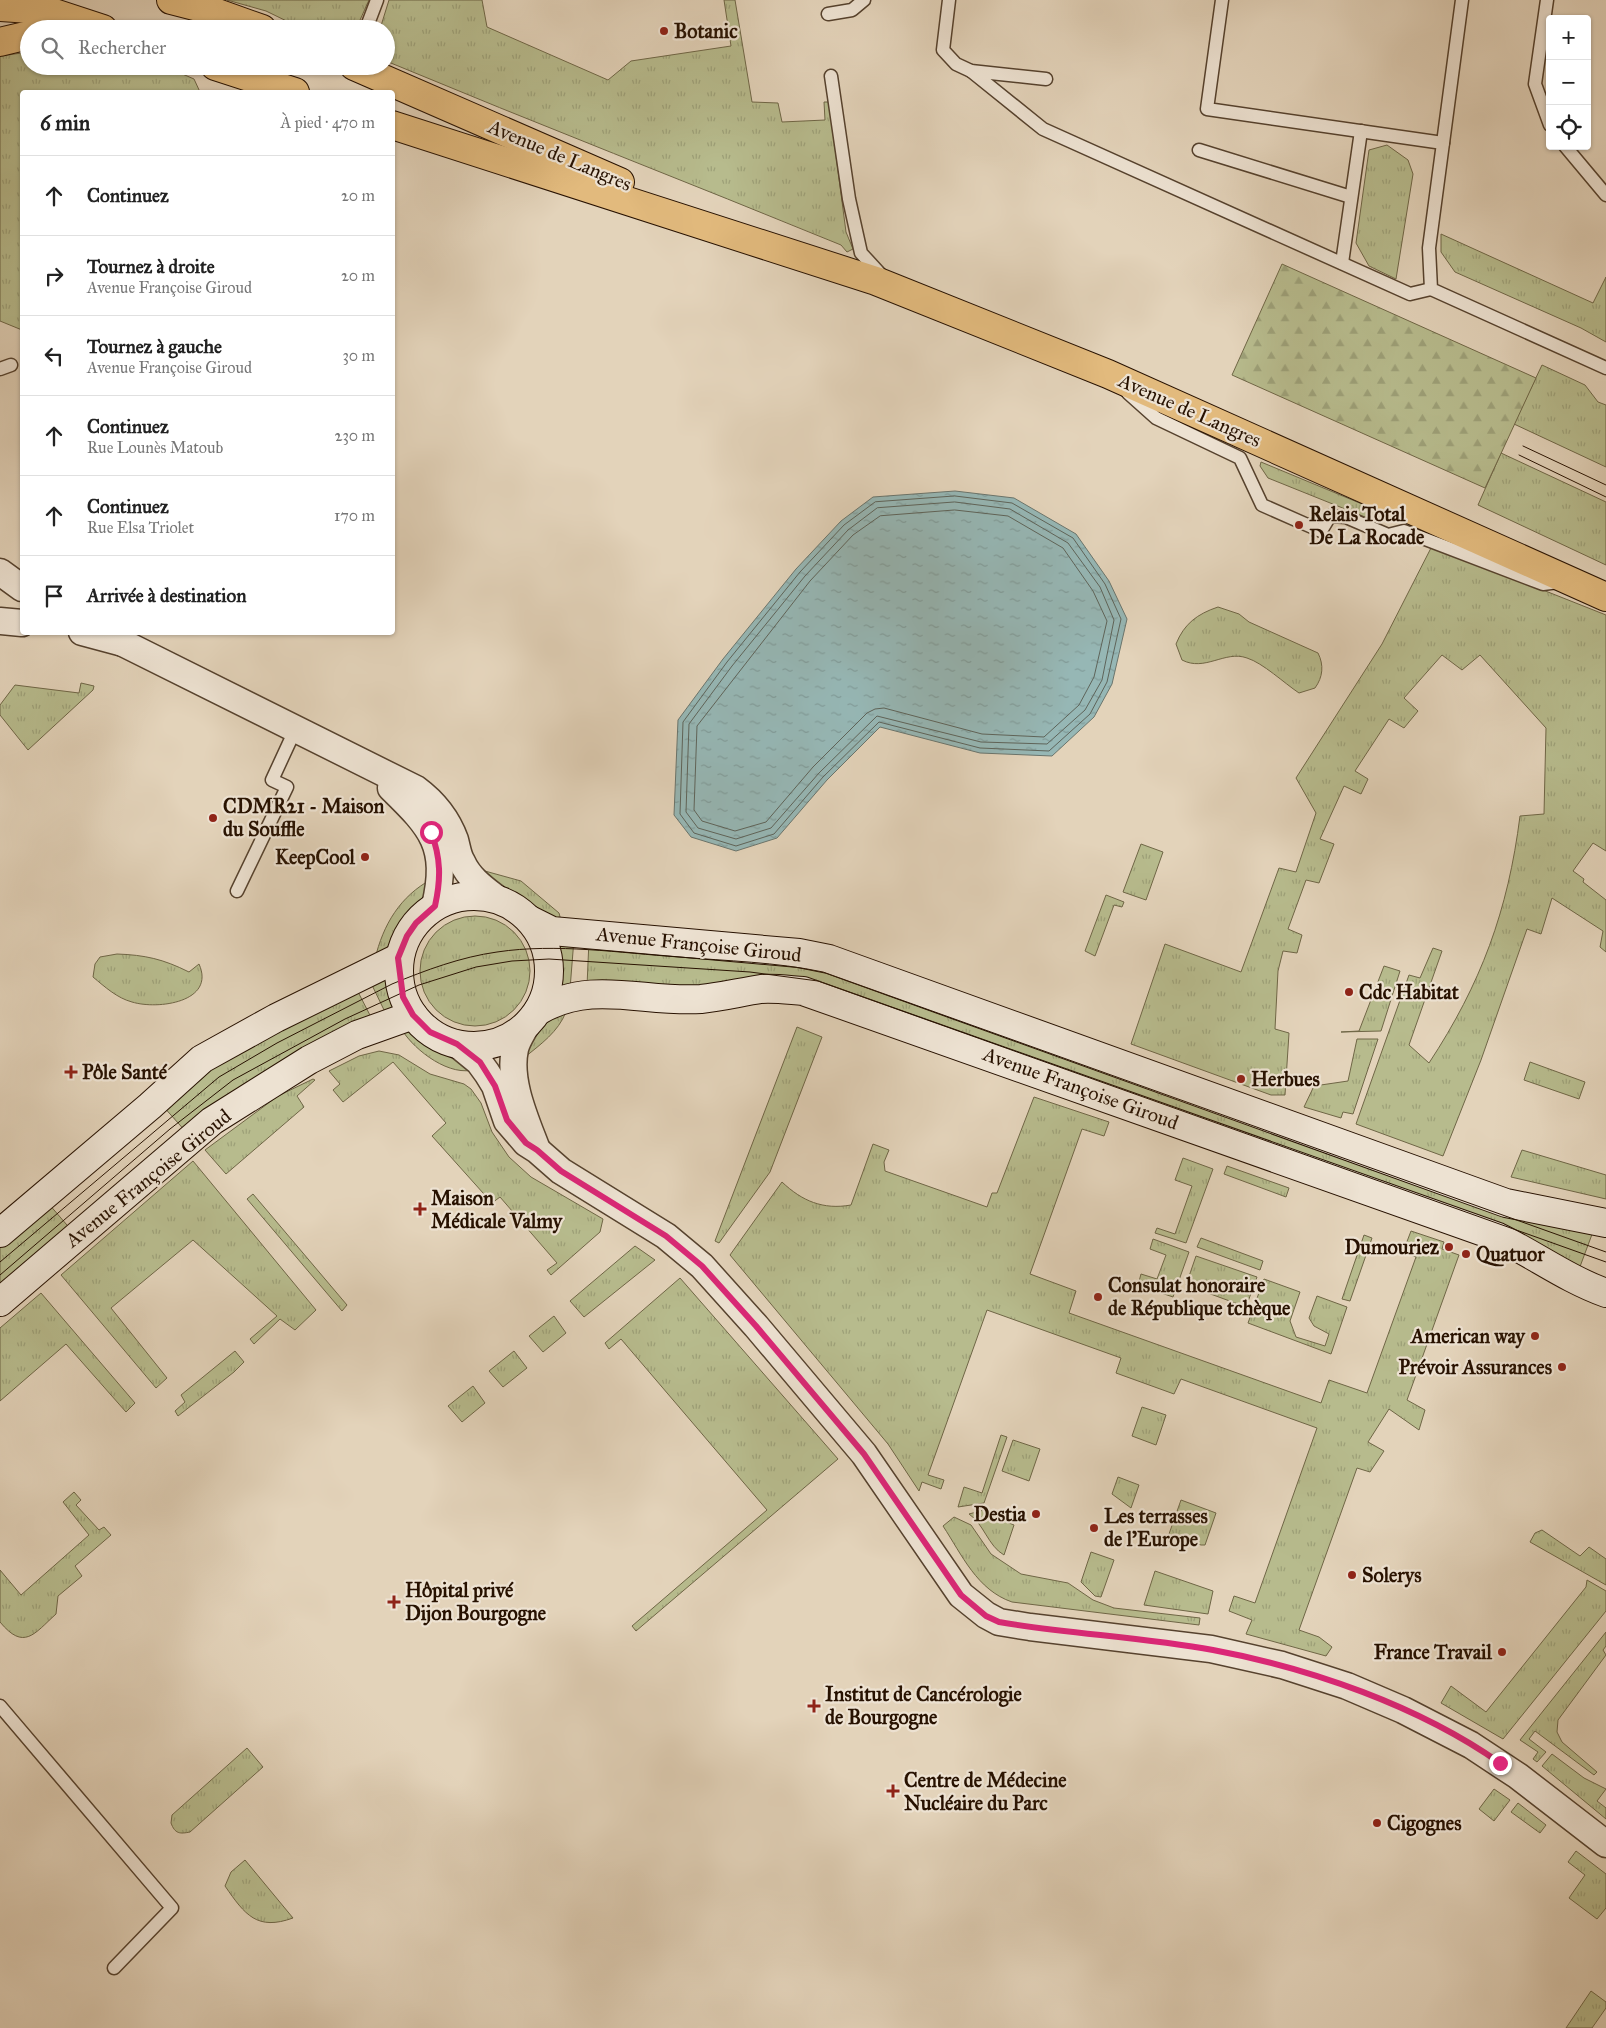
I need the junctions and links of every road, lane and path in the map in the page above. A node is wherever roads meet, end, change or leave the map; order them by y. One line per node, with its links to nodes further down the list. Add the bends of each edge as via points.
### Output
1 (170, 0): 11 (main road)
2 (377, 0): 12 (lane)
3 (864, 0): 9 (lane, via 852,10)
4 (949, 0): 15 (lane, via 943,50 956,64)
5 (1222, 0): 23 (lane, via 1207,109)
6 (1462, 0): 24 (lane)
7 (1548, 0): 21 (lane, via 1535,84)
8 (0, 7): 10 (main road, via 45,10)
9 (828, 14)
10 (76, 20)
11 (237, 20)
12 (369, 20)
13 (20, 38): 14 (main road)
14 (0, 42)
15 (971, 71): 19 (lane); 30 (lane, via 1043,129)
16 (243, 75): 20 (main road)
17 (375, 75): 29 (main road, Avenue de Langres)
18 (832, 76): 31 (lane, via 849,199 861,253)
19 (1046, 79)
20 (289, 90)
21 (1546, 114)
22 (395, 126): 29 (main road, Avenue de Langres)
23 (1361, 132): 24 (lane); 28 (lane)
24 (1443, 143): 32 (lane, via 1429,248)
25 (1199, 150): 28 (lane)
26 (1568, 150): 27 (lane)
27 (1606, 195)
28 (1351, 197): 30 (lane)
29 (766, 245): 31 (main road, Avenue de Langres)
30 (1342, 263): 32 (lane, via 1410,294)
31 (894, 289): 34 (main road, Avenue de Langres)
32 (1431, 289): 33 (lane)
33 (1606, 368)
34 (1108, 374): 36 (main road, Avenue de Langres); 36 (lane, via 1156,418 1240,458 1262,505 1321,531 1330,516 1346,517 1388,535 1404,531 1543,584)
35 (0, 572): 37 (street)
36 (1567, 580): 38 (main road, Avenue de Langres)
37 (20, 587)
38 (1606, 597)
39 (0, 621): 40 (street)
40 (20, 623)
41 (98, 635): 42 (street)
42 (115, 638): 43 (street)
43 (296, 728): 44 (street); 45 (lane, via 272,780 287,787)
44 (369, 767): 46 (street, via 428,798 448,823 460,860 469,874); 47 (street, via 416,812 431,832 441,867)
45 (237, 890)
46 (496, 898): 47 (street, Avenue Françoise Giroud, via 460,896); 48 (street, Avenue Françoise Giroud)
47 (435, 906): 49 (street, Avenue Françoise Giroud, via 416,923)
48 (530, 920): 51 (street, Avenue Françoise Giroud, via 540,932 548,952 550,973 547,994); 54 (street, Avenue Françoise Giroud, via 552,931 799,953 829,959 1506,1203)
49 (398, 958): 50 (street, Avenue Françoise Giroud, via 403,997); 55 (street, via 276,1018 202,1059)
50 (413, 1015): 52 (street, Avenue Françoise Giroud, via 430,1032); 57 (street, Avenue Françoise Giroud, via 356,1036 310,1060 212,1121)
51 (532, 1018): 52 (street, Avenue Françoise Giroud, via 518,1032 497,1043); 53 (street, via 516,1047 514,1060 516,1084); 56 (street, Avenue Françoise Giroud, via 552,1003 580,994 678,1000 764,989 810,992 1498,1237 1566,1277)
52 (457, 1044): 53 (street, via 480,1062 495,1086 507,1120 516,1134)
53 (537, 1150): 59 (street, via 561,1171 666,1236 702,1266 864,1454 957,1589 975,1607 999,1622 1211,1650 1282,1665 1348,1686 1471,1745 1518,1776)
54 (1606, 1223)
55 (0, 1233)
56 (1606, 1293)
57 (0, 1302)
58 (0, 1706): 60 (lane, via 172,1908)
59 (1606, 1844)
60 (114, 1968)

